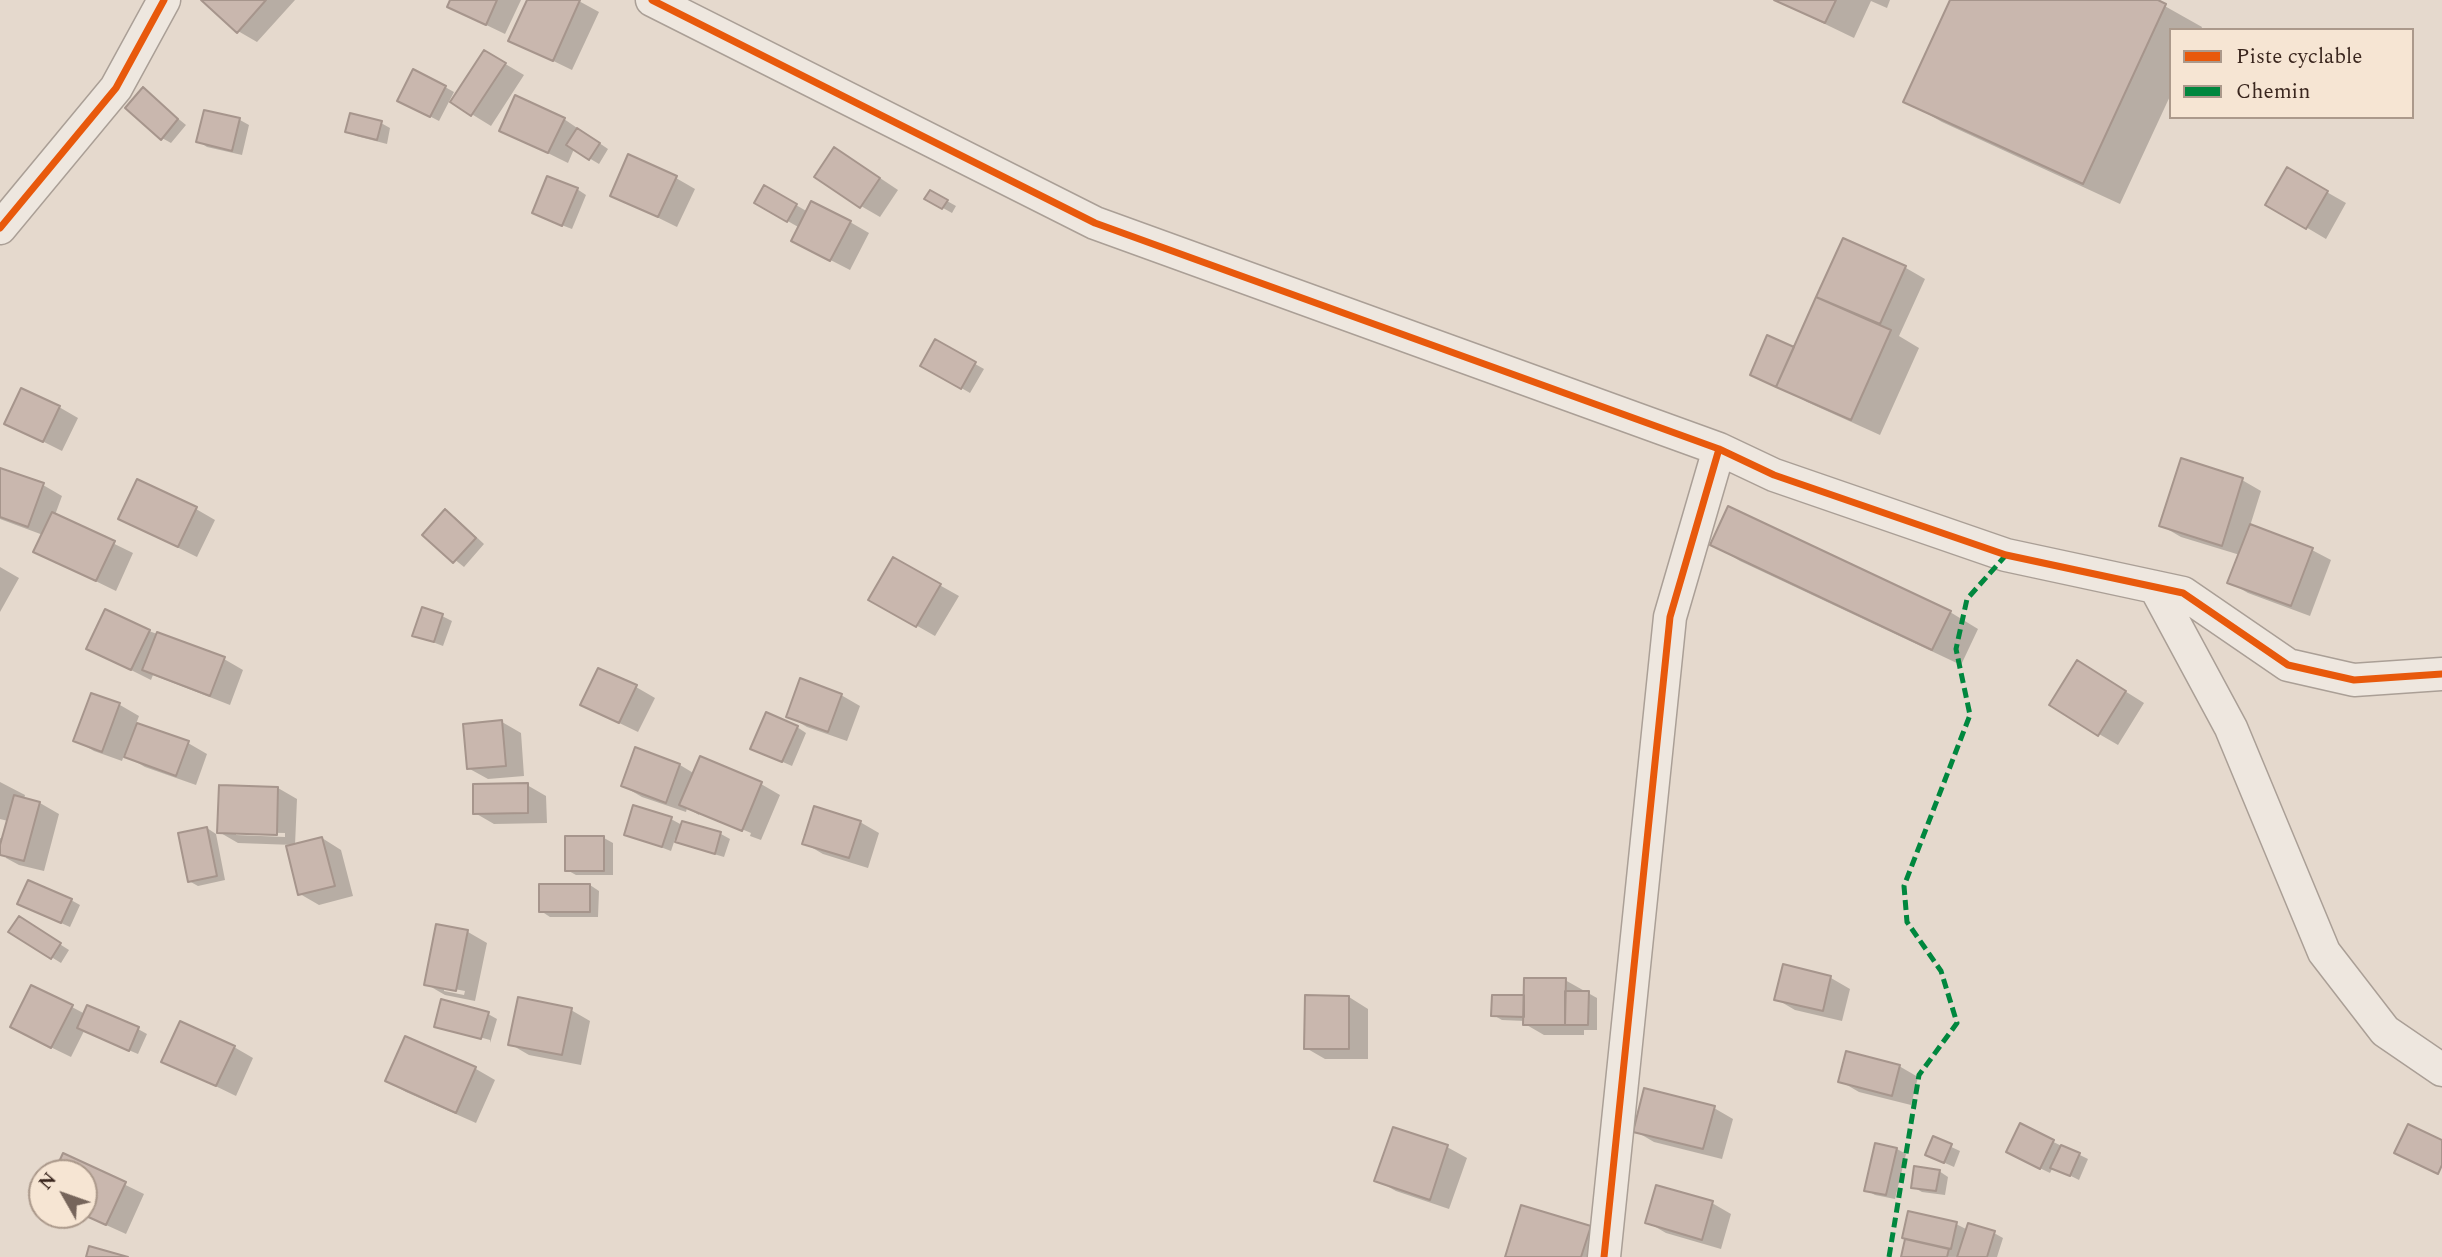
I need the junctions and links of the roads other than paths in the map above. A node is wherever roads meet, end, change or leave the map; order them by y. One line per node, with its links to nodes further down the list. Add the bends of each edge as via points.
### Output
1 (164, 0): 3 (street, via 116,88)
2 (652, 0): 4 (street, via 1095,223)
3 (0, 228)
4 (1719, 449): 5 (street, via 1774,475 2006,555); 8 (street, via 1670,617)
5 (2155, 587): 6 (street, via 2183,593 2288,665 2354,680); 7 (street, via 2231,729 2324,952 2385,1031)
6 (2442, 674)
7 (2442, 1070)
8 (1604, 1257)

